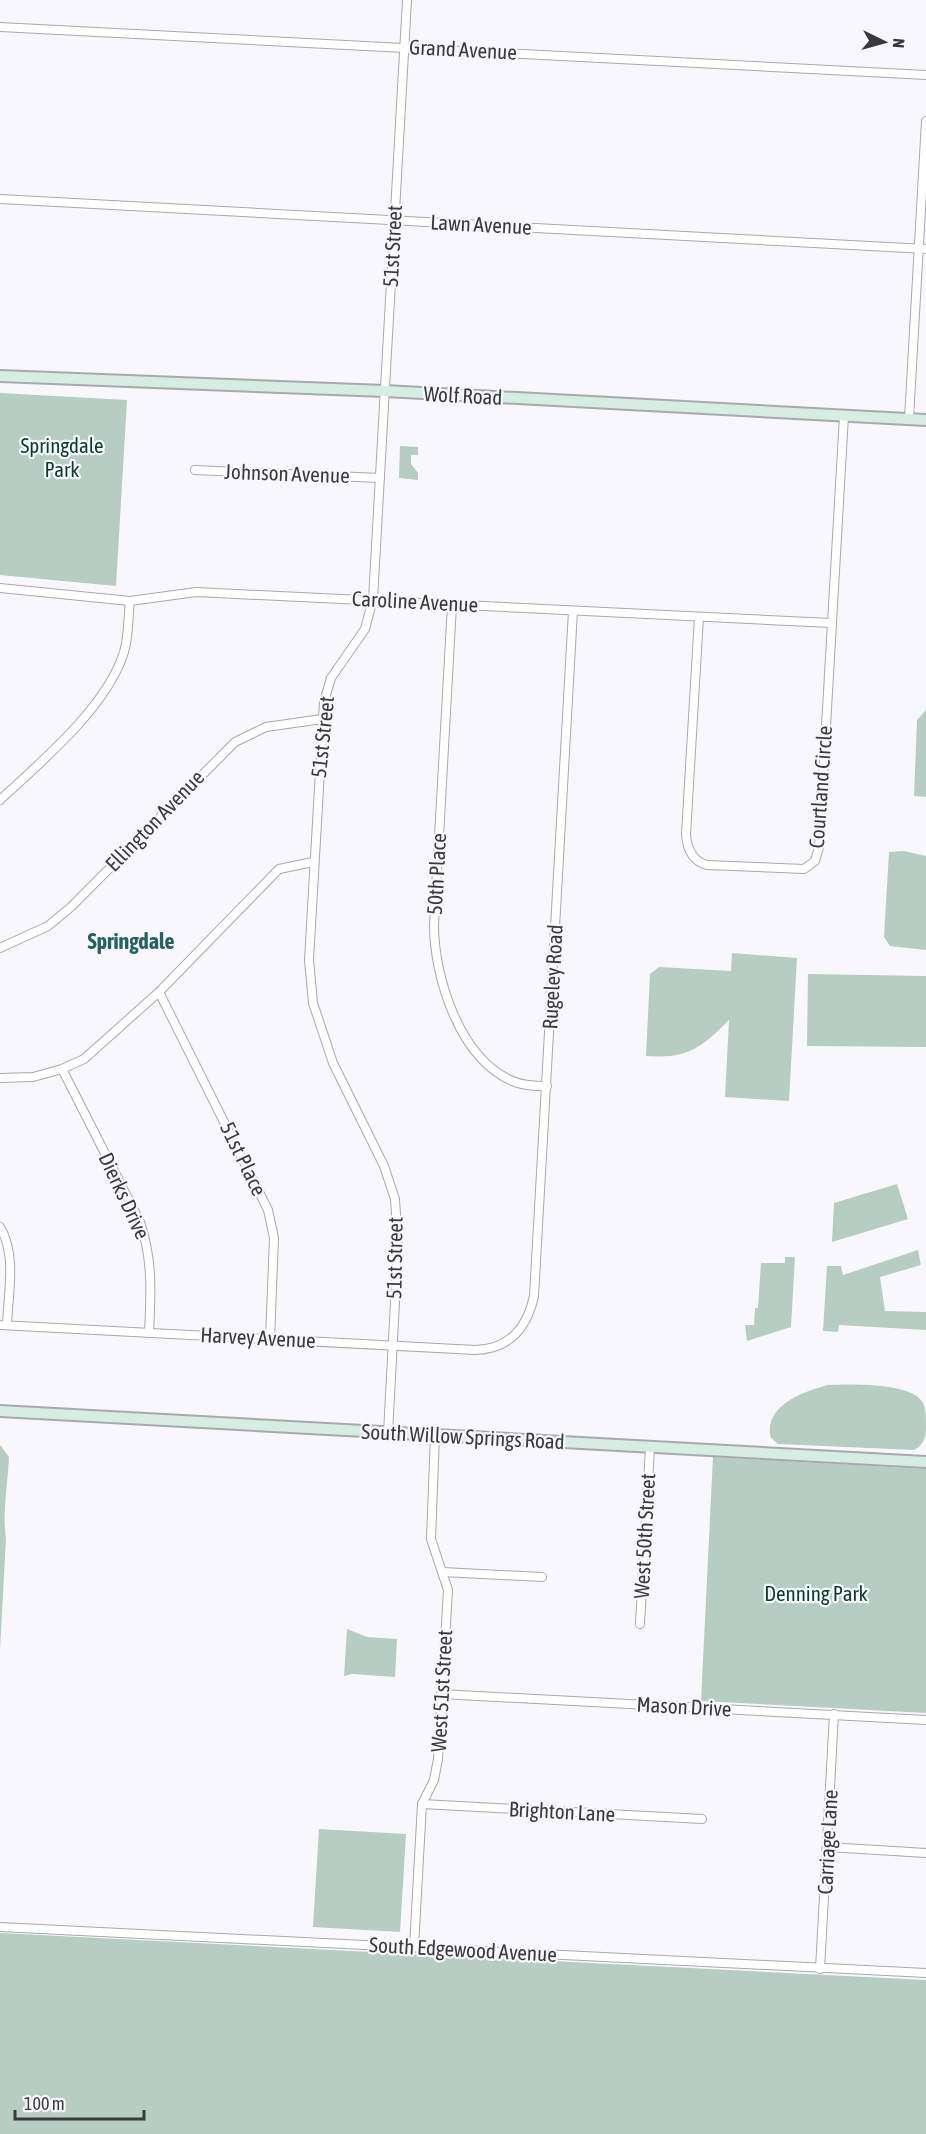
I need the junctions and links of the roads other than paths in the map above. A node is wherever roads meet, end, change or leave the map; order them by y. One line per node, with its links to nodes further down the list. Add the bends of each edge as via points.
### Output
1 (407, 0): 3 (street, 51st Street)
2 (0, 27): 3 (street, Grand Avenue)
3 (404, 47): 4 (street, Grand Avenue); 7 (street, 51st Street)
4 (926, 75)
5 (926, 121): 8 (street)
6 (0, 199): 7 (street, Lawn Avenue)
7 (394, 220): 8 (street, Lawn Avenue); 10 (street, 51st Street)
8 (922, 249): 12 (street)
9 (0, 376): 10 (main road, Wolf Road)
10 (385, 392): 11 (main road, Wolf Road); 15 (street, 51st Street)
11 (844, 416): 12 (main road, Wolf Road); 22 (street, Courtland Circle)
12 (909, 419): 13 (main road, Wolf Road)
13 (926, 420)
14 (195, 470): 15 (street, Johnson Avenue)
15 (380, 478): 17 (street, 51st Street)
16 (0, 591): 18 (street, Caroline Avenue)
17 (373, 599): 18 (street, Caroline Avenue, via 196,592); 19 (street, Caroline Avenue); 23 (street, 51st Street, via 360,641 331,678)
18 (130, 601): 24 (street, via 125,650 110,686 48,756)
19 (452, 605): 20 (street, Caroline Avenue); 30 (street, 50th Place, via 434,925 437,969 460,1029 490,1065 514,1082)
20 (573, 611): 21 (street, Caroline Avenue); 30 (street, Rugeley Road)
21 (699, 617): 22 (street, Caroline Avenue); 22 (street, Courtland Circle, via 686,834 690,852 707,865 796,870 810,866 819,847)
22 (831, 623)
23 (322, 718): 25 (street, 51st Street); 26 (street, Ellington Avenue, via 266,727 235,742 71,907 40,930)
24 (0, 800)
25 (314, 862): 27 (street, via 279,869); 36 (street, 51st Street, via 309,960 313,1003 333,1063 384,1166 396,1206)
26 (0, 948)
27 (159, 992): 28 (street, via 107,1041 84,1059); 35 (street, 51st Place, via 268,1210 274,1238)
28 (62, 1069): 29 (street, via 33,1077); 33 (street, Dierks Drive, via 146,1240 152,1273)
29 (0, 1078)
30 (547, 1086): 34 (street, Rugeley Road, via 534,1296 527,1320)
31 (0, 1227): 32 (street, via 10,1258)
32 (3, 1325): 33 (street, Harvey Avenue)
33 (149, 1333): 35 (street, Harvey Avenue)
34 (513, 1338): 36 (street, Harvey Avenue, via 487,1350)
35 (270, 1339): 36 (street, Harvey Avenue)
36 (392, 1346): 38 (street, 51st Street)
37 (0, 1411): 38 (main road, South Willow Springs Road)
38 (387, 1432): 39 (main road, South Willow Springs Road)
39 (435, 1435): 40 (main road, South Willow Springs Road); 42 (street, West 51st Street, via 431,1539)
40 (650, 1447): 41 (main road, South Willow Springs Road); 44 (street, West 50th Street)
41 (926, 1462)
42 (443, 1572): 43 (street); 45 (street, West 51st Street, via 447,1590)
43 (542, 1577)
44 (640, 1624)
45 (441, 1694): 46 (street, Mason Drive); 48 (street, West 51st Street, via 436,1771)
46 (834, 1714): 47 (street, Mason Drive); 50 (street, Carriage Lane)
47 (926, 1720)
48 (422, 1804): 49 (street, Brighton Lane); 53 (street, West 51st Street)
49 (702, 1819)
50 (828, 1847): 51 (street); 54 (street, Carriage Lane)
51 (926, 1853)
52 (0, 1927): 53 (street, South Edgewood Avenue)
53 (414, 1947): 54 (street, South Edgewood Avenue)
54 (820, 1969): 55 (street, South Edgewood Avenue)
55 (926, 1973)

